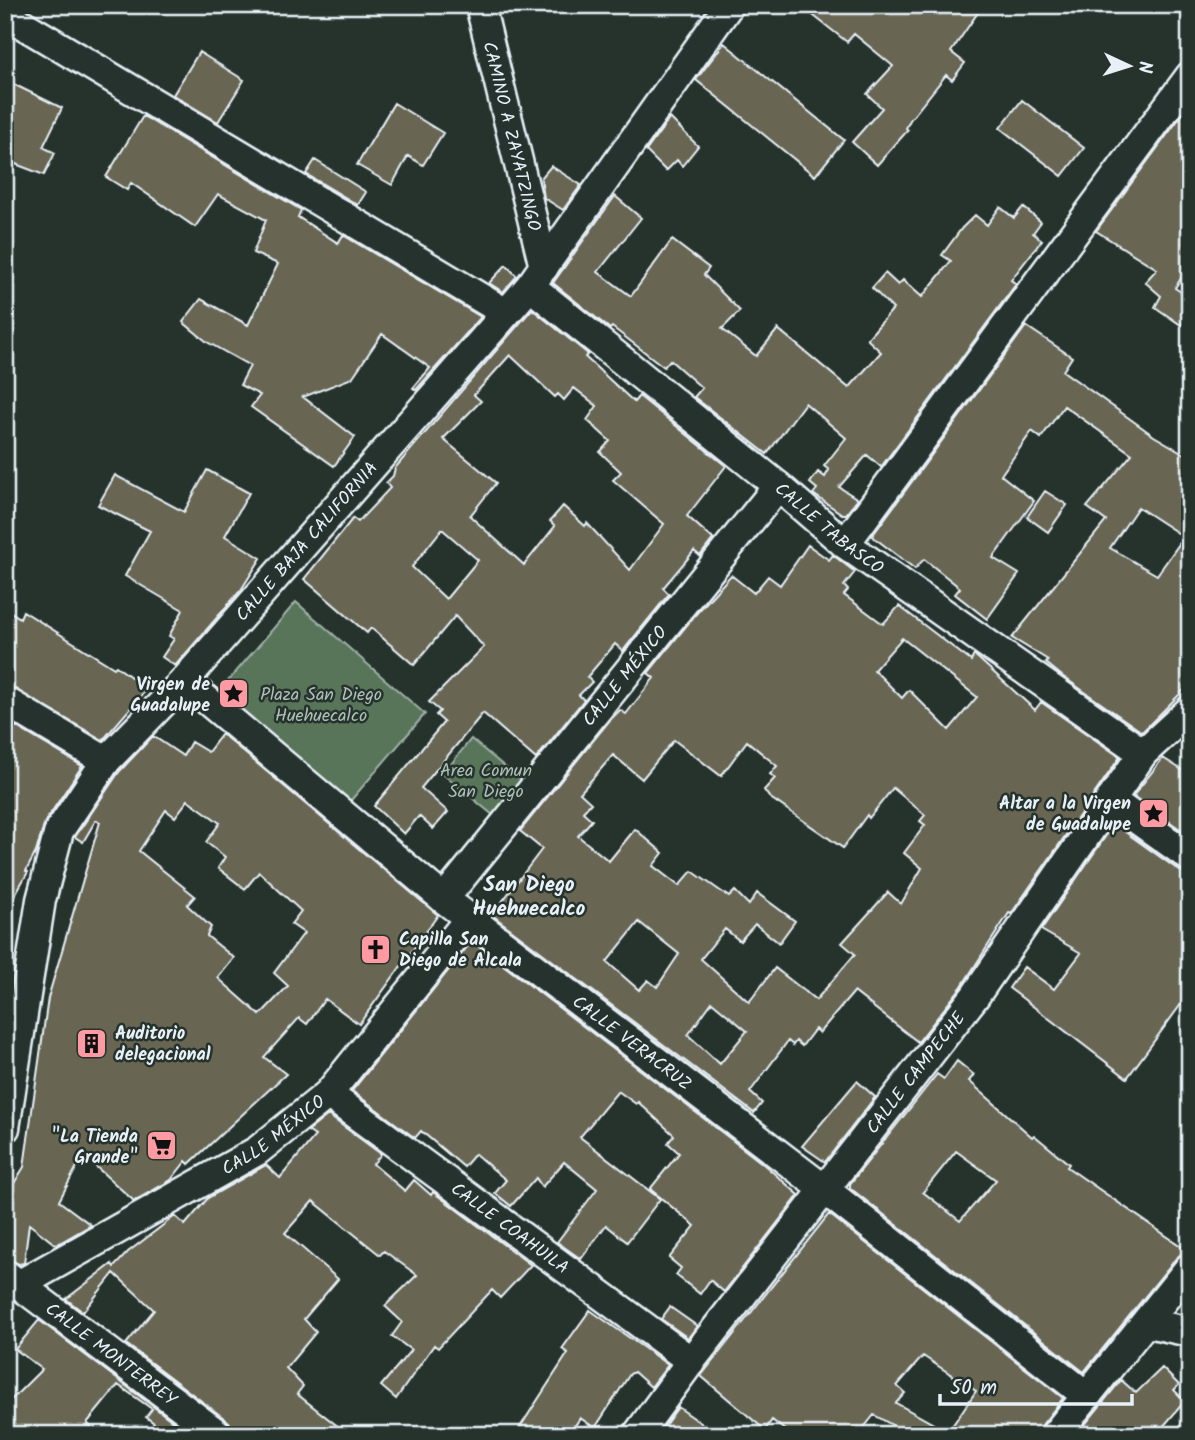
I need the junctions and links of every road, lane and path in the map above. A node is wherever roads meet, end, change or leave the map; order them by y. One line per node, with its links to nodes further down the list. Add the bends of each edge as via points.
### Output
1 (480, 5): 5 (street, CAMINO A ZAYATZINGO)
2 (729, 5): 5 (street, CALLE BAJA CALIFORNIA)
3 (5, 14): 6 (street)
4 (1190, 76): 8 (street)
5 (537, 277): 6 (street, CALLE BAJA CALIFORNIA); 7 (street, CALLE TABASCO)
6 (506, 313): 9 (street, CALLE BAJA CALIFORNIA)
7 (778, 486): 8 (street, CALLE TABASCO); 16 (street, CALLE MÉXICO)
8 (845, 544): 12 (street, CALLE TABASCO)
9 (184, 681): 13 (street, CALLE BAJA CALIFORNIA); 16 (street, CALLE VERACRUZ)
10 (5, 701): 13 (street)
11 (1190, 710): 12 (street, CALLE CAMPECHE)
12 (1143, 753): 14 (street, CALLE CAMPECHE)
13 (106, 761): 19 (street, CALLE BAJA CALIFORNIA, via 59,831 41,900)
14 (1110, 800): 15 (street); 20 (street, CALLE CAMPECHE, via 975,996)
15 (1190, 857)
16 (444, 900): 17 (street, CALLE VERACRUZ)
17 (469, 919): 18 (street, CALLE MÉXICO); 20 (street, CALLE VERACRUZ)
18 (328, 1094): 22 (street, CALLE MÉXICO, via 257,1151); 25 (street, CALLE COAHUILA)
19 (5, 1128)
20 (824, 1189): 25 (street, CALLE CAMPECHE); 26 (street, CALLE VERACRUZ)
21 (1190, 1267): 23 (street)
22 (14, 1279): 27 (street, CALLE MONTERREY)
23 (1148, 1322): 24 (street); 26 (street)
24 (1190, 1332)
25 (691, 1361): 28 (street, CALLE CAMPECHE)
26 (1087, 1396): 29 (street)
27 (219, 1435)
28 (638, 1435)
29 (1055, 1435)

